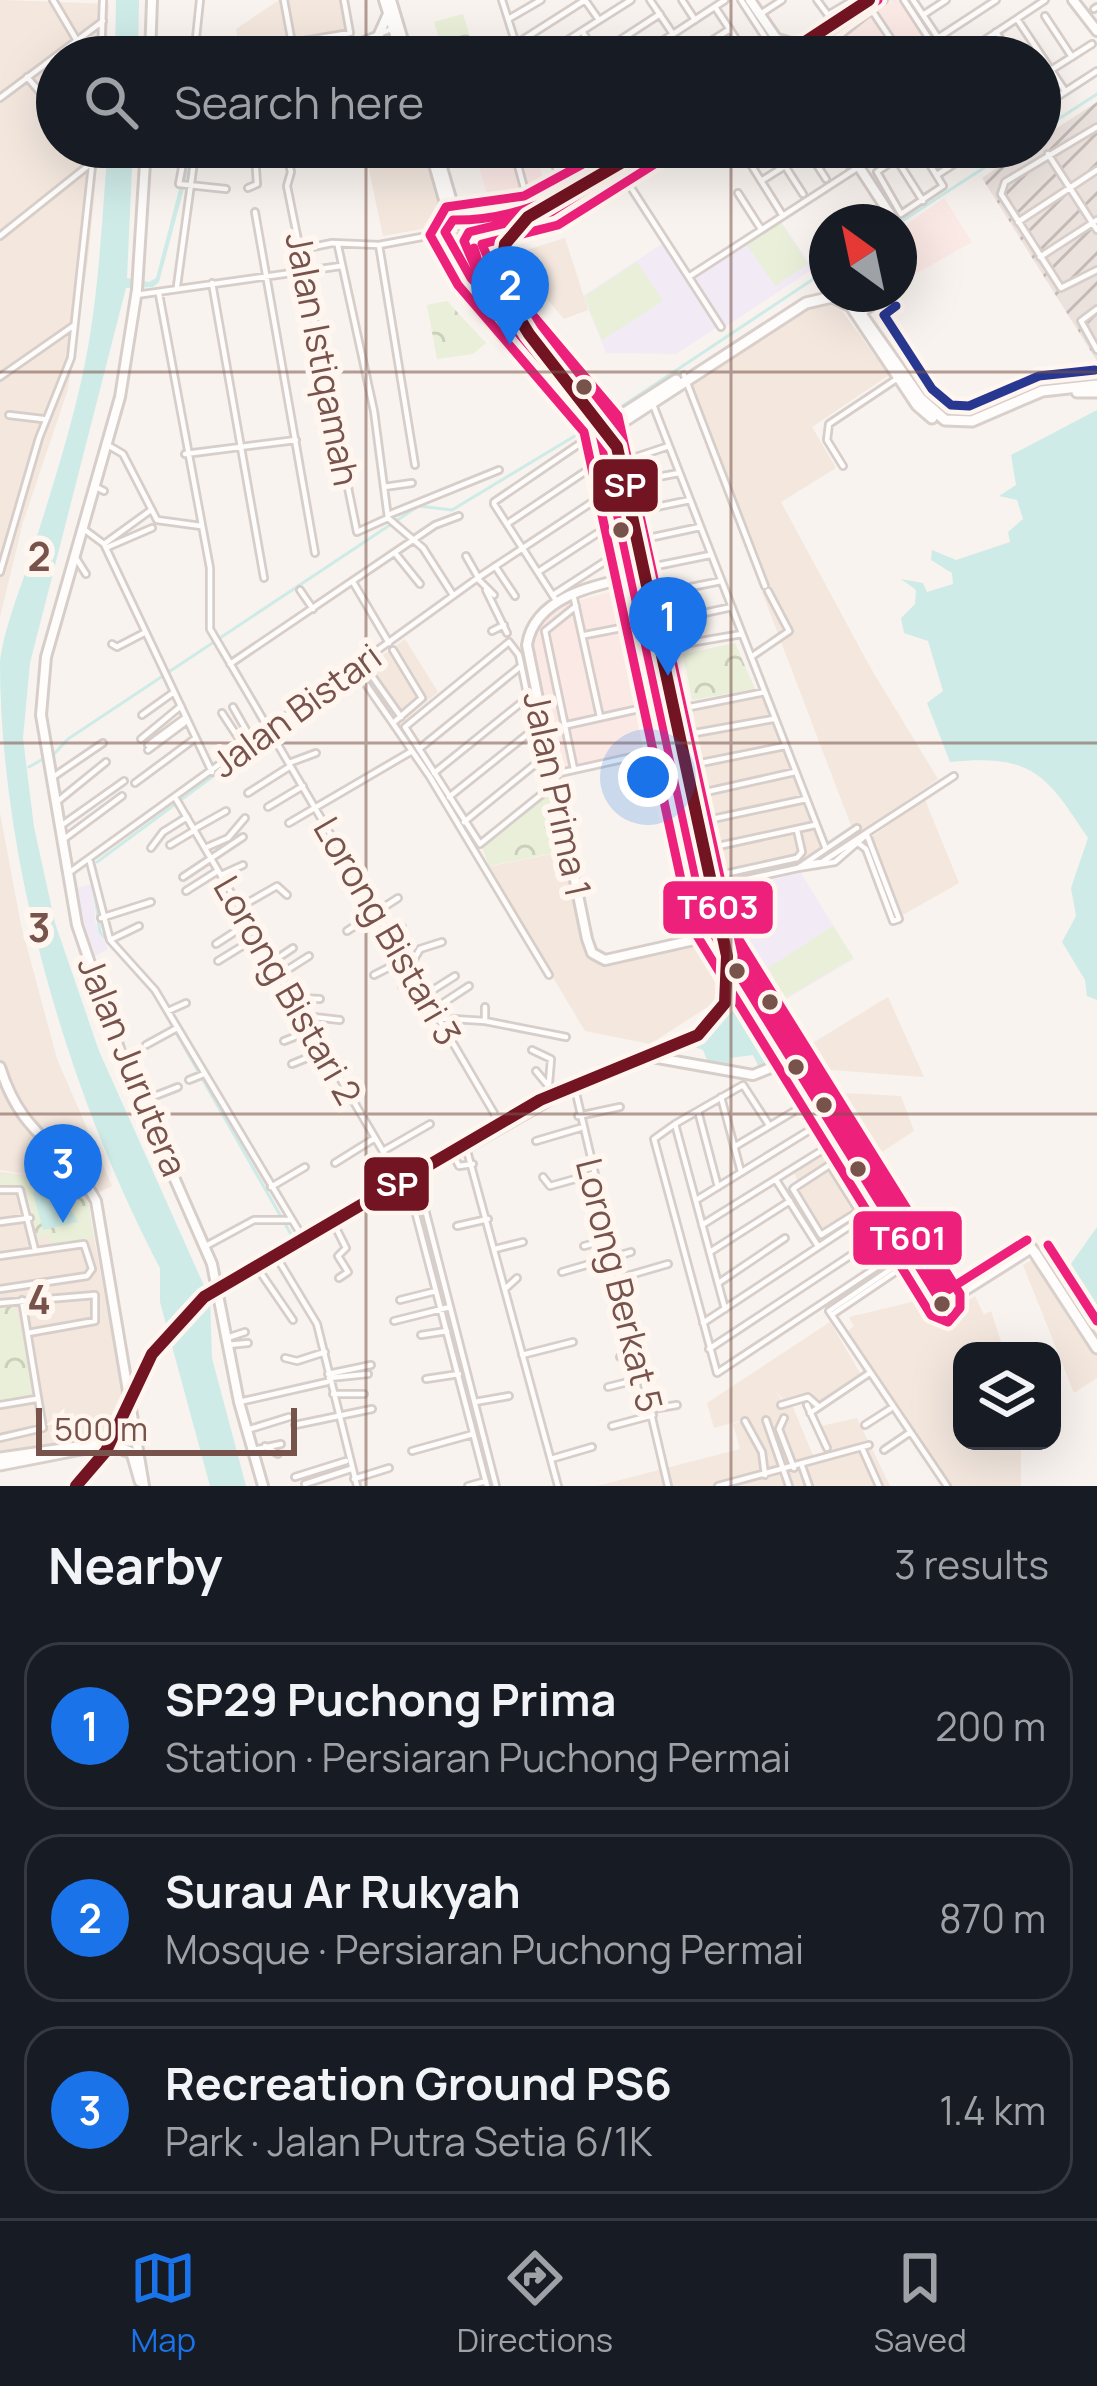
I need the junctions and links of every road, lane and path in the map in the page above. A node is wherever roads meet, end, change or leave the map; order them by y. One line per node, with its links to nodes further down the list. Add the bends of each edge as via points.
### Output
1 (52, 0): 47 (street)
2 (103, 0): 39 (street)
3 (152, 0): 50 (street)
4 (200, 0): 51 (street)
5 (284, 0): 52 (street)
6 (344, 0): 53 (street, via 350,33)
7 (502, 0): 35 (street)
8 (541, 0): 35 (street)
9 (585, 0): 37 (street); 59 (street)
10 (631, 0): 25 (street)
11 (650, 0): 31 (street)
12 (682, 0): 38 (street)
13 (725, 0): 28 (street)
14 (746, 0): 34 (street); 66 (street)
15 (782, 0): 34 (street)
16 (817, 0): 27 (street, via 828,15)
17 (881, 0): 27 (main road); 30 (street)
18 (904, 0): 70 (street)
19 (913, 0): 32 (street)
20 (946, 0): 32 (street)
21 (996, 0): 72 (street)
22 (1025, 0): 29 (street)
23 (1045, 0): 29 (street)
24 (1073, 0): 43 (street)
25 (619, 3): 37 (street)
26 (388, 5): 40 (street); 45 (street); 57 (street)
27 (853, 6)
28 (715, 7): 38 (street); 41 (street)
29 (1035, 7): 36 (street)
30 (873, 12): 68 (street); 69 (street)
31 (660, 14): 46 (street); 62 (street)
32 (923, 15): 71 (street)
33 (1045, 16): 76 (street)
34 (761, 18): 67 (street)
35 (508, 19): 58 (street)
36 (1017, 19): 44 (street); 75 (street)
37 (599, 20): 42 (street)
38 (694, 20): 46 (street)
39 (103, 21): 48 (street); 49 (street)
40 (394, 28): 45 (street); 55 (street); 56 (street)
41 (730, 29): 64 (street); 65 (street)
42 (582, 31): 60 (street); 61 (street)
43 (1097, 31)
44 (996, 32): 73 (street); 74 (street)
45 (380, 34): 54 (street)
46 (673, 34): 63 (street)
47 (74, 36)
48 (80, 36)
49 (102, 36)
50 (151, 36)
51 (196, 36)
52 (290, 36)
53 (334, 36)
54 (374, 36)
55 (397, 36)
56 (400, 36)
57 (401, 36)
58 (513, 36)
59 (529, 36)
60 (574, 36)
61 (585, 36)
62 (628, 36)
63 (670, 36)
64 (719, 36)
65 (734, 36)
66 (764, 36)
67 (772, 36)
68 (838, 36)
69 (889, 36)
70 (933, 36)
71 (937, 36)
72 (941, 36)
73 (990, 36)
74 (999, 36)
75 (1028, 36)
76 (1058, 36)
77 (1061, 40): 79 (street)
78 (1092, 44): 79 (street)
79 (1072, 57): 80 (street)
80 (1061, 64)
81 (36, 70): 83 (street)
82 (1097, 70): 86 (street)
83 (27, 77): 85 (street); 88 (street)
84 (1061, 86): 86 (street)
85 (36, 87)
86 (1065, 92): 87 (street)
87 (1061, 94)
88 (0, 98)
89 (1097, 127): 90 (street)
90 (1061, 147)
91 (86, 168): 137 (street)
92 (91, 168): 155 (street)
93 (145, 168): 149 (street, Jalan Jurutera)
94 (185, 168): 120 (street)
95 (190, 168): 120 (street)
96 (256, 168): 121 (street, via 257,184)
97 (291, 168): 140 (street, Jalan Istiqamah, via 287,186)
98 (440, 168): 135 (street)
99 (519, 168): 130 (street)
100 (555, 168): 101 (street, via 560,185)
101 (589, 168)
102 (608, 168): 130 (main road)
103 (753, 168): 119 (street)
104 (782, 168): 119 (street)
105 (786, 168): 125 (street)
106 (820, 168): 118 (street)
107 (851, 168): 132 (street)
108 (856, 168): 127 (street)
109 (882, 168): 128 (street, via 877,172)
110 (902, 168): 126 (street)
111 (932, 168): 117 (street)
112 (948, 168): 117 (street)
113 (1028, 168): 133 (street, via 1002,187)
114 (1057, 168): 122 (street)
115 (620, 169): 135 (main road, via 551,212); 145 (street)
116 (1097, 170): 122 (street)
117 (937, 175): 126 (street, via 943,186)
118 (826, 179)
119 (761, 181): 132 (street)
120 (184, 187): 123 (street); 148 (street)
121 (248, 188)
122 (1070, 188): 133 (street); 134 (street)
123 (226, 189)
124 (738, 193): 136 (street)
125 (803, 194)
126 (923, 200): 129 (street)
127 (883, 204)
128 (890, 204)
129 (917, 205)
130 (530, 210): 135 (main road)
131 (255, 212): 146 (street)
132 (783, 216): 136 (street)
133 (1018, 222): 141 (street)
134 (1096, 224): 141 (street)
135 (458, 230): 138 (street); 166 (main road, via 478,274)
136 (762, 230): 145 (street)
137 (0, 236)
138 (379, 245): 139 (street); 172 (street)
139 (338, 246): 140 (street); 142 (street)
140 (303, 249): 144 (street, Jalan Istiqamah)
141 (1040, 257): 143 (street, via 1064,290)
142 (341, 266): 144 (street); 180 (street)
143 (1097, 270)
144 (307, 272): 146 (street); 187 (street, Jalan Istiqamah, via 357,532)
145 (690, 276): 156 (street)
146 (267, 277): 147 (street); 167 (street)
147 (212, 283): 148 (street); 170 (street)
148 (177, 286): 150 (street)
149 (136, 292): 150 (street); 168 (street, Jalan Jurutera)
150 (159, 294): 171 (street)
151 (809, 296): 160 (main road)
152 (809, 302): 160 (main road)
153 (1097, 309): 157 (street, via 1081,321)
154 (863, 312): 158 (main road)
155 (73, 326): 159 (street); 163 (street, via 71,358)
156 (721, 327)
157 (1097, 350)
158 (902, 375): 161 (main road, via 925,412 965,429 1044,397); 174 (street, via 829,424 827,440)
159 (0, 377)
160 (685, 378): 162 (main road); 237 (street, via 789,631)
161 (1097, 389)
162 (651, 400): 165 (main road); 169 (street)
163 (48, 414): 164 (street, via 40,422); 205 (street)
164 (9, 415)
165 (621, 419): 166 (main road); 166 (main road)
166 (601, 424): 208 (main road)
167 (296, 440): 170 (street); 198 (street)
168 (106, 444): 179 (street, Jalan Jurutera); 184 (street, via 124,454)
169 (669, 446): 176 (street); 177 (street, via 628,456)
170 (241, 447): 171 (street); 209 (street)
171 (185, 454): 189 (street)
172 (415, 465)
173 (593, 466): 182 (street); 188 (street); 188 (street, via 584,440 496,497)
174 (842, 466)
175 (499, 470): 187 (street, Jalan Istiqamah)
176 (680, 473): 177 (street); 183 (street)
177 (632, 482): 185 (street)
178 (412, 483): 180 (street)
179 (94, 486): 181 (street); 192 (street, Jalan Jurutera)
180 (384, 487): 187 (street)
181 (104, 491)
182 (600, 496): 190 (street); 197 (street, Jalan Bistari)
183 (690, 500): 185 (street); 191 (street)
184 (151, 510): 189 (street, via 157,520); 196 (street)
185 (637, 511): 194 (street)
186 (459, 516): 195 (street)
187 (388, 517): 195 (street)
188 (507, 524): 197 (street)
189 (201, 526): 238 (street, Lorong Bistari 3, via 213,591 208,620)
190 (607, 527): 206 (street); 221 (street, via 612,557)
191 (700, 527): 194 (street); 201 (street)
192 (81, 528): 196 (street); 200 (street, Jalan Jurutera)
193 (152, 528): 196 (street)
194 (644, 539): 204 (street)
195 (415, 540): 199 (street); 218 (street)
196 (105, 546): 229 (street)
197 (523, 549): 203 (street, Jalan Bistari); 206 (street)
198 (315, 553)
199 (395, 553): 212 (street); 213 (street)
200 (74, 555): 207 (street); 280 (street, Jalan Jurutera, via 41,686)
201 (711, 555): 204 (street); 211 (street)
202 (466, 556): 210 (street)
203 (495, 566): 210 (street, Jalan Bistari); 220 (street)
204 (651, 567): 217 (street)
205 (0, 572)
206 (538, 572): 221 (street)
207 (86, 574)
208 (628, 575): 216 (street); 225 (main road); 248 (main road)
209 (264, 578)
210 (478, 579): 215 (street); 218 (street, Jalan Bistari)
211 (721, 580): 217 (street); 223 (street)
212 (353, 582): 224 (street); 236 (street)
213 (420, 584)
214 (300, 590): 224 (street)
215 (485, 590): 219 (street); 227 (street)
216 (573, 594): 221 (street); 222 (street)
217 (656, 594): 226 (street)
218 (453, 595): 236 (street, Jalan Bistari)
219 (494, 595)
220 (515, 596)
221 (556, 599): 244 (street, Jalan Prima 1, via 530,631)
222 (576, 606): 234 (street); 256 (street, via 545,631)
223 (731, 608): 226 (street); 232 (street)
224 (313, 609): 238 (street)
225 (637, 611): 228 (street); 233 (main road)
226 (662, 622): 232 (street, via 668,649)
227 (504, 625): 230 (street); 231 (street)
228 (626, 627): 233 (street); 234 (street); 247 (street)
229 (146, 631): 235 (street); 242 (street)
230 (492, 631)
231 (507, 633)
232 (742, 634): 237 (street)
233 (642, 635): 248 (main road)
234 (583, 636): 252 (street)
235 (112, 644)
236 (391, 646): 240 (street, Jalan Bistari); 251 (street, via 422,698)
237 (751, 657): 243 (street)
238 (230, 664): 258 (street, Lorong Bistari 3)
239 (521, 666): 244 (street); 267 (street); 267 (street, via 509,642 405,727)
240 (354, 667): 255 (street); 258 (street, Jalan Bistari)
241 (368, 668): 251 (street)
242 (174, 692): 245 (street); 250 (street)
243 (764, 692): 248 (street); 253 (street)
244 (531, 697): 257 (street); 277 (street); 278 (street, Jalan Prima 1)
245 (181, 706): 254 (street); 260 (street)
246 (233, 707): 262 (street)
247 (644, 708): 252 (street); 268 (street)
248 (667, 709): 259 (street); 268 (main road); 296 (main road)
249 (222, 713): 266 (street)
250 (142, 715)
251 (401, 717): 255 (street)
252 (600, 717): 256 (street)
253 (774, 718): 259 (street); 264 (street)
254 (187, 719): 261 (street); 265 (street)
255 (393, 723): 267 (street)
256 (566, 725): 274 (street)
257 (535, 729): 270 (street); 287 (street)
258 (272, 733): 262 (street, Jalan Bistari); 272 (street, Lorong Bistari 3)
259 (684, 735): 273 (street)
260 (140, 739)
261 (196, 739): 275 (street); 282 (street)
262 (253, 742): 266 (street, Jalan Bistari)
263 (103, 743): 280 (street)
264 (785, 746): 273 (street); 276 (street)
265 (148, 748)
266 (245, 748): 275 (street, Jalan Bistari)
267 (415, 750): 277 (street); 293 (street); 349 (street)
268 (661, 750): 274 (street); 296 (main road)
269 (316, 753): 272 (street)
270 (542, 760): 300 (street); 300 (street, via 547,790 480,844)
271 (106, 762): 289 (street)
272 (290, 764): 283 (street, Lorong Bistari 3); 284 (street)
273 (691, 765): 285 (street)
274 (574, 769): 278 (street)
275 (212, 772): 290 (street, Jalan Bistari)
276 (795, 772): 285 (street); 288 (street)
277 (434, 773): 287 (street)
278 (555, 774): 337 (street, Jalan Prima 1, via 592,953 605,960)
279 (953, 776): 307 (street)
280 (52, 778): 289 (street, Jalan Jurutera)
281 (124, 781): 291 (street)
282 (135, 783)
283 (303, 786): 292 (street); 293 (street, Lorong Bistari 3)
284 (248, 793)
285 (697, 794): 299 (street)
286 (122, 796): 295 (street)
287 (449, 797): 300 (street)
288 (806, 799): 299 (street); 303 (street)
289 (58, 801): 302 (street, Jalan Jurutera)
290 (178, 801): 297 (street, Lorong Bistari 2); 318 (street, Jalan Bistari)
291 (93, 802): 295 (street); 302 (street)
292 (268, 807)
293 (316, 808): 301 (street); 330 (street, Lorong Bistari 3)
294 (226, 811): 305 (street)
295 (99, 812): 309 (street)
296 (684, 815): 324 (main road)
297 (187, 817): 305 (street, Lorong Bistari 2); 312 (street)
298 (245, 818): 313 (street)
299 (703, 821): 314 (street)
300 (464, 822)
301 (289, 823)
302 (62, 825): 309 (street, Jalan Jurutera)
303 (816, 825): 306 (street); 316 (street)
304 (857, 828): 316 (street)
305 (194, 829): 311 (street); 313 (street, Lorong Bistari 2)
306 (797, 830): 314 (street); 314 (street, via 797,858 719,875)
307 (866, 835): 310 (street); 315 (street); 315 (street, via 898,920); 320 (street)
308 (243, 837): 317 (street)
309 (64, 839): 321 (street, Jalan Jurutera)
310 (858, 843): 315 (street); 320 (street, via 835,862)
311 (170, 845)
312 (151, 848)
313 (206, 848): 317 (street, Lorong Bistari 2)
314 (709, 848)
315 (866, 849)
316 (826, 850): 320 (street)
317 (211, 858): 322 (street, Lorong Bistari 2); 323 (street)
318 (90, 862): 321 (street, Jalan Bistari); 331 (street)
319 (243, 865): 322 (street)
320 (801, 866): 324 (street)
321 (70, 872): 384 (street, Jalan Jurutera, via 76,926)
322 (220, 873): 325 (street); 329 (street, Lorong Bistari 2)
323 (183, 877)
324 (700, 889): 337 (main road)
325 (186, 891)
326 (287, 895): 329 (street, via 277,886)
327 (398, 898): 330 (street)
328 (151, 902): 331 (street)
329 (240, 908): 332 (street, Lorong Bistari 2)
330 (377, 914): 335 (street); 336 (street, Lorong Bistari 3)
331 (101, 918): 339 (street)
332 (249, 923): 338 (street, Lorong Bistari 2); 341 (street)
333 (139, 926): 339 (street)
334 (402, 927): 336 (street)
335 (347, 931)
336 (388, 932): 345 (street, Lorong Bistari 3)
337 (712, 936): 374 (main road)
338 (257, 937): 344 (street, Lorong Bistari 2); 346 (street)
339 (110, 940): 362 (street)
340 (442, 942): 348 (street, via 420,949)
341 (216, 944)
342 (293, 948): 344 (street)
343 (309, 956): 350 (street)
344 (271, 960): 347 (street); 350 (street, Lorong Bistari 2)
345 (404, 960): 348 (street, Lorong Bistari 3); 351 (street)
346 (218, 961)
347 (262, 964)
348 (409, 968): 353 (street, Lorong Bistari 3)
349 (549, 974)
350 (279, 975): 357 (street, Lorong Bistari 2)
351 (374, 975)
352 (455, 976): 356 (street)
353 (415, 977): 354 (street); 356 (street, Lorong Bistari 3)
354 (402, 986)
355 (469, 986): 361 (street)
356 (425, 995): 361 (street, Lorong Bistari 3)
357 (292, 998): 358 (street); 363 (street, Lorong Bistari 2)
358 (320, 999)
359 (186, 1003): 362 (street)
360 (485, 1006): 366 (street)
361 (433, 1010): 364 (street, Lorong Bistari 3)
362 (168, 1011): 367 (street)
363 (303, 1016): 365 (street); 368 (street, Lorong Bistari 2)
364 (437, 1018): 366 (street); 388 (street, Lorong Bistari 3)
365 (340, 1020)
366 (485, 1021): 369 (street)
367 (175, 1029): 371 (street); 378 (street)
368 (311, 1030): 370 (street); 373 (street, Lorong Bistari 2)
369 (566, 1037)
370 (284, 1041)
371 (146, 1046)
372 (532, 1050): 382 (street, via 550,1059)
373 (324, 1051): 375 (street); 394 (street, Lorong Bistari 2)
374 (792, 1060): 380 (street, via 758,1075 652,1057); 389 (main road); 401 (main road)
375 (292, 1064)
376 (0, 1067): 482 (street, via 22,1119 96,1201)
377 (536, 1071): 382 (street)
378 (201, 1076): 379 (street); 413 (street)
379 (189, 1080)
380 (574, 1084): 382 (street); 387 (street, Lorong Berkat 5)
381 (178, 1087): 384 (street)
382 (552, 1088): 388 (street)
383 (721, 1097): 386 (street); 392 (street, via 746,1087); 398 (street)
384 (142, 1101): 430 (street, Jalan Jurutera)
385 (620, 1107): 387 (street)
386 (698, 1111): 391 (street); 412 (street)
387 (578, 1116): 393 (street, Lorong Berkat 5)
388 (498, 1120): 397 (street)
389 (821, 1123): 392 (street, via 803,1106); 396 (street); 401 (main road); 407 (street)
390 (430, 1124): 399 (street)
391 (675, 1124): 415 (street); 469 (street, via 654,1139)
392 (770, 1125): 398 (street)
393 (580, 1128): 395 (street); 408 (street, Lorong Berkat 5)
394 (375, 1138): 399 (street, Lorong Bistari 2); 403 (street)
395 (536, 1141)
396 (829, 1146): 401 (street); 411 (street)
397 (466, 1147): 400 (street); 404 (street)
398 (734, 1148): 407 (street)
399 (382, 1151): 402 (street, Lorong Bistari 2)
400 (453, 1153): 404 (street, via 459,1166); 410 (street)
401 (846, 1156): 401 (street, via 860,1211 821,1235 794,1190); 417 (street); 441 (main road)
402 (388, 1160): 406 (street); 410 (street, Lorong Bistari 2)
403 (334, 1163)
404 (473, 1164): 419 (street)
405 (305, 1167): 413 (street)
406 (369, 1168)
407 (740, 1172): 412 (street)
408 (593, 1174): 409 (street, via 550,1186); 428 (street, Lorong Berkat 5)
409 (543, 1177)
410 (404, 1178): 422 (street); 454 (street); 462 (street)
411 (776, 1180): 416 (street); 424 (street)
412 (718, 1186): 415 (street)
413 (271, 1187): 421 (street)
414 (0, 1190): 418 (street, via 17,1187)
415 (696, 1200): 424 (street)
416 (790, 1201): 432 (street); 436 (street)
417 (869, 1213): 425 (street); 432 (street)
418 (30, 1218): 420 (street); 434 (street)
419 (488, 1219): 423 (street); 433 (street)
420 (0, 1222)
421 (287, 1222): 426 (street); 430 (street, via 254,1220)
422 (333, 1222): 426 (street); 439 (street, via 346,1248)
423 (457, 1226)
424 (702, 1226): 436 (street)
425 (884, 1234): 478 (street); 478 (street, via 893,1258 719,1372)
426 (301, 1235): 437 (street)
427 (785, 1238): 449 (street)
428 (611, 1239): 431 (street); 440 (street, Lorong Berkat 5)
429 (523, 1243): 433 (street)
430 (206, 1246): 450 (street, Jalan Jurutera)
431 (584, 1246)
432 (818, 1247): 463 (street)
433 (495, 1249): 453 (street)
434 (35, 1251): 438 (street); 452 (street, via 87,1246 89,1275)
435 (631, 1252): 440 (street)
436 (710, 1252): 449 (street)
437 (276, 1255): 444 (street); 466 (street)
438 (0, 1256)
439 (338, 1256): 442 (street); 446 (street, via 348,1272)
440 (615, 1256): 445 (street); 448 (street, Lorong Berkat 5)
441 (914, 1256): 451 (main road); 461 (main road); 464 (street); 465 (street)
442 (329, 1262)
443 (668, 1264): 448 (street)
444 (256, 1267): 450 (street); 466 (street, via 296,1322)
445 (562, 1272)
446 (339, 1278)
447 (517, 1278): 453 (street)
448 (620, 1278): 479 (street, Lorong Berkat 5)
449 (718, 1283): 463 (street)
450 (217, 1288): 474 (street, Jalan Jurutera)
451 (937, 1288): 455 (main road); 461 (main road)
452 (0, 1289)
453 (505, 1289): 456 (street)
454 (436, 1292): 458 (street); 462 (street)
455 (965, 1292): 461 (main road); 477 (main road, via 1035,1253)
456 (508, 1299): 459 (street); 481 (street)
457 (22, 1300): 460 (street); 472 (street); 472 (street, via 94,1294 95,1322)
458 (400, 1300)
459 (494, 1302)
460 (0, 1304)
461 (945, 1304)
462 (446, 1308): 467 (street); 470 (street); 492 (street)
463 (725, 1309): 469 (street)
464 (842, 1309): 465 (street); 468 (street)
465 (831, 1312): 468 (street)
466 (313, 1318): 480 (street)
467 (394, 1321)
468 (837, 1322): 488 (street)
469 (703, 1323): 478 (street)
470 (447, 1330): 473 (street); 487 (street)
471 (245, 1332): 474 (street)
472 (28, 1333): 497 (street)
473 (421, 1335)
474 (228, 1341): 476 (street); 498 (street, Jalan Jurutera)
475 (573, 1342): 481 (street)
476 (248, 1343)
477 (1097, 1348)
478 (709, 1349)
479 (638, 1350): 483 (street); 491 (street, Lorong Berkat 5)
480 (325, 1352): 484 (street); 489 (street)
481 (522, 1355): 533 (street)
482 (121, 1356): 500 (street); 513 (street)
483 (620, 1357)
484 (285, 1358)
485 (370, 1365): 489 (street)
486 (368, 1374): 489 (street)
487 (459, 1374): 490 (street); 492 (street)
488 (868, 1374): 505 (street); 506 (street)
489 (329, 1378): 494 (street); 498 (street)
490 (426, 1378)
491 (644, 1378): 493 (street); 508 (street, Lorong Berkat 5)
492 (466, 1384): 499 (street); 521 (street)
493 (608, 1387)
494 (332, 1394): 495 (street); 511 (street)
495 (364, 1394)
496 (508, 1396): 499 (street)
497 (38, 1398): 501 (street); 522 (street, via 43,1427)
498 (239, 1402): 519 (street, Jalan Jurutera)
499 (475, 1402): 521 (street)
500 (131, 1403): 523 (street); 542 (street)
501 (0, 1405)
502 (677, 1405): 508 (street)
503 (781, 1405): 505 (street, via 808,1397)
504 (806, 1405): 509 (street)
505 (819, 1408): 509 (street)
506 (891, 1408): 517 (street); 520 (street)
507 (372, 1409): 511 (street)
508 (653, 1412): 518 (street); 551 (street, Lorong Berkat 5)
509 (810, 1413): 528 (street)
510 (289, 1417): 519 (street)
511 (336, 1417): 516 (street); 534 (street)
512 (784, 1418): 536 (street, via 779,1429)
513 (129, 1419): 523 (street); 525 (main road, via 124,1433)
514 (766, 1420): 539 (street)
515 (745, 1421): 540 (street)
516 (296, 1425)
517 (865, 1425)
518 (612, 1426)
519 (247, 1430): 529 (street, Jalan Jurutera)
520 (910, 1432): 531 (street); 555 (street)
521 (477, 1435): 530 (street); 546 (street)
522 (0, 1438)
523 (133, 1439): 525 (main road); 542 (street)
524 (281, 1444): 526 (street)
525 (99, 1445): 535 (main road); 542 (main road, via 130,1450)
526 (265, 1446): 529 (street); 532 (street)
527 (592, 1448): 533 (street)
528 (826, 1448)
529 (253, 1450): 548 (street, Jalan Jurutera)
530 (412, 1450)
531 (884, 1450)
532 (278, 1454)
533 (551, 1459): 550 (street)
534 (348, 1460): 538 (street); 541 (street)
535 (20, 1461)
536 (798, 1467): 539 (street); 553 (street); 554 (street, via 865,1446)
537 (389, 1468): 545 (street)
538 (351, 1469): 544 (street); 545 (street)
539 (783, 1471): 540 (street); 552 (street)
540 (765, 1475): 543 (street)
541 (295, 1477)
542 (142, 1482)
543 (744, 1483): 547 (street)
544 (305, 1484)
545 (354, 1484)
546 (490, 1484): 549 (street)
547 (723, 1485)
548 (263, 1486)
549 (468, 1486)
550 (558, 1486)
551 (668, 1486)
552 (789, 1486)
553 (808, 1486)
554 (879, 1486)
555 (947, 1486)

